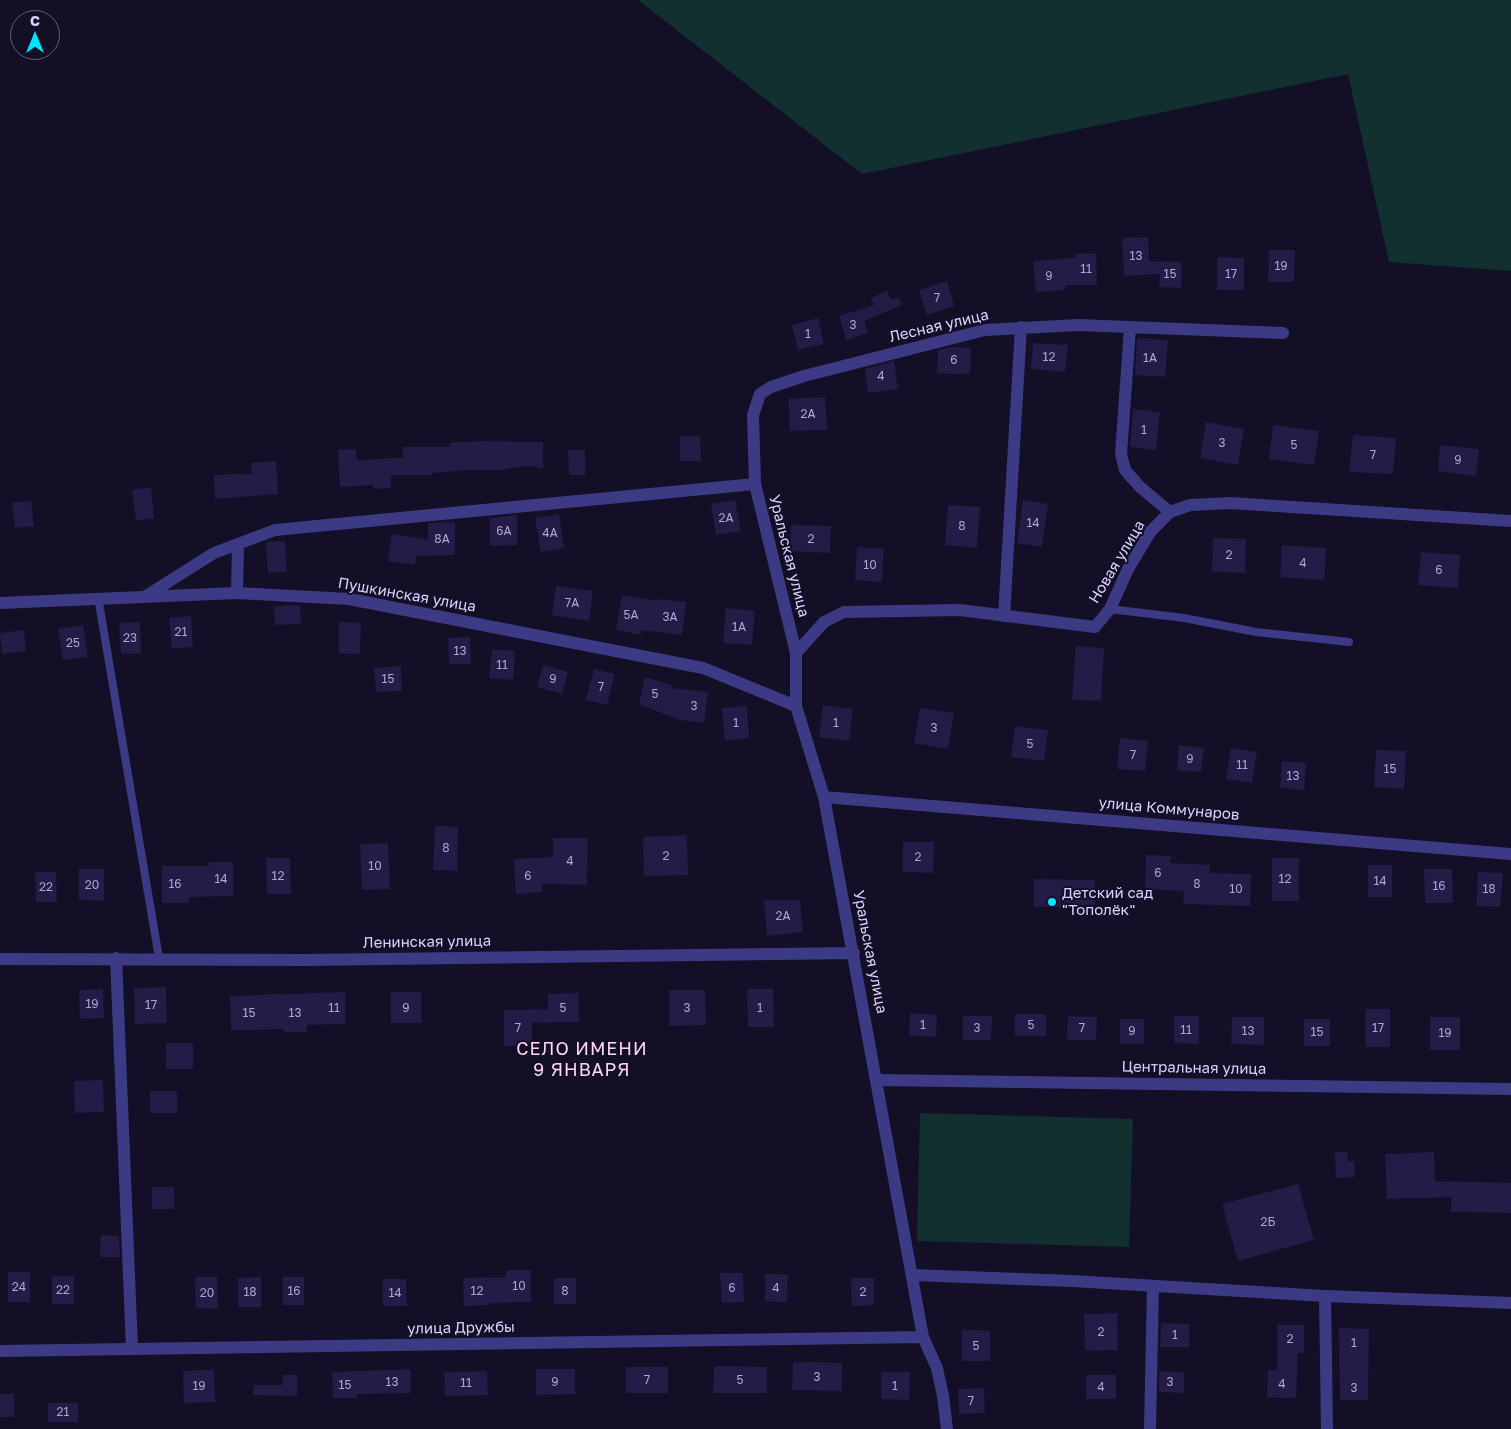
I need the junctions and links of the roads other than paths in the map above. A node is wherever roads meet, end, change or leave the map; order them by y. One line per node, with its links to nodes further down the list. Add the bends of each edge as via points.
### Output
1 (1021, 327): 2 (street, Лесная улица, via 1078,325); 4 (street, Лесная улица, via 960,335 771,387 760,394 753,415); 13 (street)
2 (1130, 328): 3 (street, Лесная улица); 5 (street, via 1121,454 1125,470)
3 (1283, 333)
4 (754, 484): 7 (street, via 275,530); 15 (street, Уральская улица)
5 (1170, 512): 6 (street, Новая улица, via 1190,505 1230,503); 12 (street, Новая улица, via 1152,531 1128,569)
6 (1511, 521)
7 (238, 544): 8 (street); 9 (street, via 214,554)
8 (237, 593): 9 (street, Пушкинская улица); 16 (street, Пушкинская улица, via 349,599 703,668)
9 (146, 596): 10 (street, Пушкинская улица)
10 (98, 597): 11 (street, Пушкинская улица); 21 (lane)
11 (0, 603)
12 (1110, 609): 13 (street, Новая улица, via 1095,626); 14 (lane, via 1184,618 1256,632)
13 (1004, 616): 15 (street, Новая улица, via 960,610 844,612 824,622)
14 (1349, 642)
15 (796, 653): 16 (street, Уральская улица)
16 (796, 706): 17 (street, Уральская улица)
17 (824, 797): 18 (street, улица Коммунаров); 19 (street, Уральская улица)
18 (1511, 854)
19 (854, 954): 21 (street, Ленинская улица, via 305,960); 23 (street, Уральская улица)
20 (116, 958): 21 (street, Ленинская улица); 22 (street, Ленинская улица); 30 (street)
21 (159, 958)
22 (0, 959)
23 (877, 1080): 24 (street, Центральная улица); 25 (street, Уральская улица)
24 (1511, 1089)
25 (913, 1275): 26 (street); 29 (street, Уральская улица)
26 (1153, 1287): 27 (street); 33 (street)
27 (1324, 1296): 28 (street); 34 (street)
28 (1511, 1303)
29 (923, 1338): 30 (street, улица Дружбы); 32 (street, Уральская улица, via 937,1368)
30 (132, 1349): 31 (street, улица Дружбы)
31 (0, 1350)
32 (947, 1429)
33 (1150, 1429)
34 (1327, 1429)

